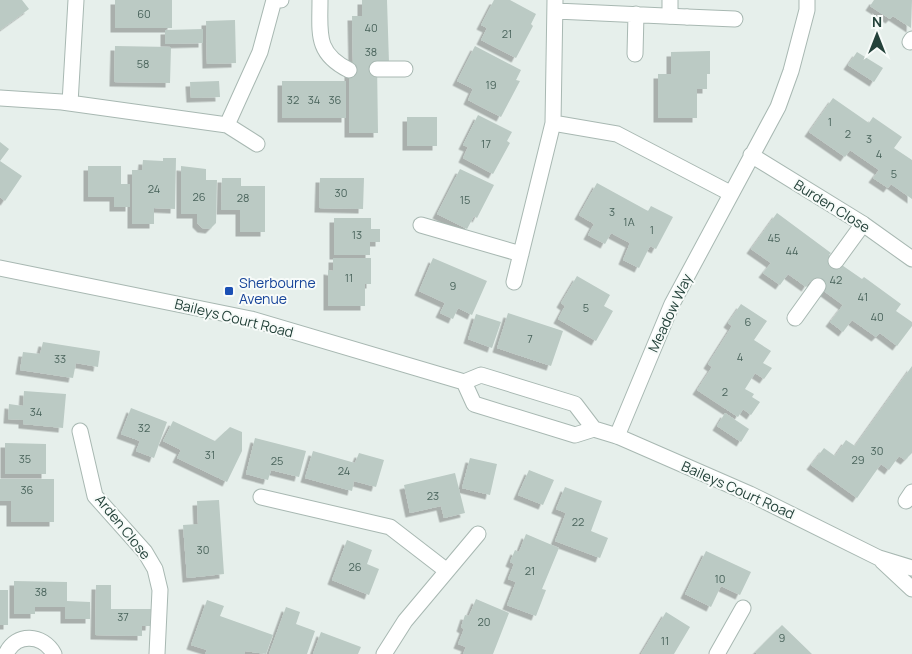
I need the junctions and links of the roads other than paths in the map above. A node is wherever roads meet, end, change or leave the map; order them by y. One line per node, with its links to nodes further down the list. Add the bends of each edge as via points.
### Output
1 (76, 0): 15 (street)
2 (281, 0): 17 (street, via 274,0 260,52)
3 (320, 0): 13 (street, via 323,48 332,60)
4 (670, 0): 8 (street)
5 (806, 0): 19 (street, Meadow Way, via 791,71 778,106)
6 (556, 5): 7 (street); 16 (street)
7 (636, 14): 8 (street); 10 (street)
8 (670, 16): 9 (street)
9 (735, 19)
10 (635, 54)
11 (378, 69): 12 (street)
12 (405, 69)
13 (349, 70)
14 (0, 98): 15 (street)
15 (70, 103): 17 (street)
16 (553, 123): 20 (street, via 617,134); 23 (street)
17 (227, 125): 18 (street)
18 (257, 144)
19 (750, 155): 20 (street, Meadow Way); 21 (street, Burden Close)
20 (730, 193): 33 (street, Meadow Way, via 672,304)
21 (862, 224): 24 (street, Burden Close); 25 (street)
22 (421, 225): 23 (street)
23 (521, 254): 27 (street)
24 (912, 260)
25 (836, 261)
26 (0, 268): 30 (street, Baileys Court Road, via 251,319)
27 (514, 282)
28 (818, 286): 29 (street)
29 (795, 318)
30 (464, 382): 31 (street, Baileys Court Road, via 481,375 575,404); 31 (street, Baileys Court Road, via 474,404 574,435)
31 (594, 429): 33 (street, Baileys Court Road)
32 (80, 431): 43 (street, Arden Close, via 95,496 156,569 160,590)
33 (617, 436): 36 (street, Baileys Court Road, via 750,494)
34 (261, 497): 38 (street, via 390,527)
35 (478, 534): 38 (street)
36 (879, 558): 37 (street, Baileys Court Road); 39 (street, Baileys Court Road)
37 (912, 568)
38 (447, 571): 44 (street, via 405,621)
39 (912, 589)
40 (743, 608): 45 (street)
41 (6, 654): 42 (street, via 12,644 26,638 42,641)
42 (54, 654)
43 (157, 654)
44 (384, 654)
45 (717, 654)

